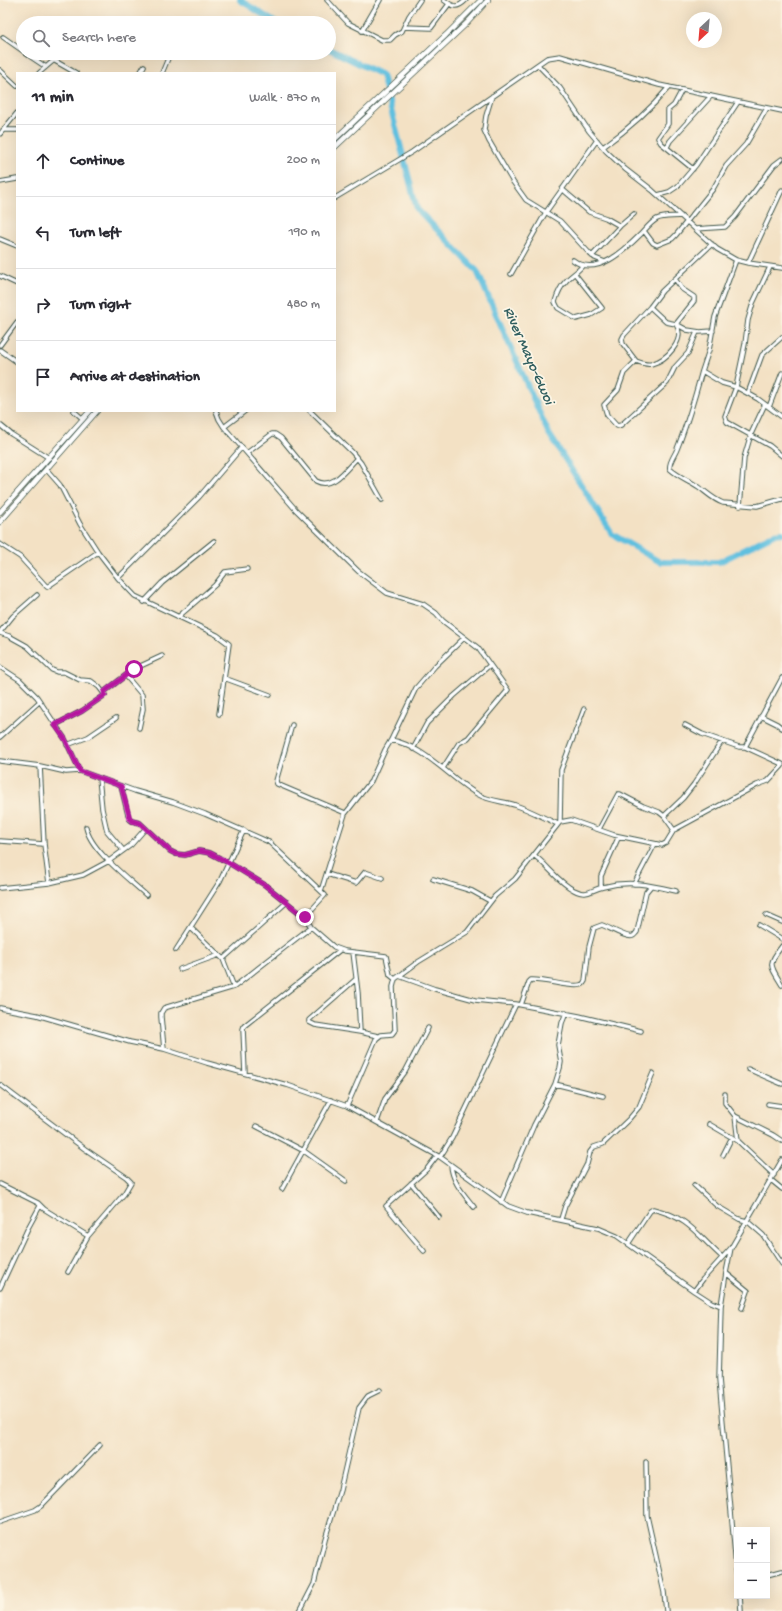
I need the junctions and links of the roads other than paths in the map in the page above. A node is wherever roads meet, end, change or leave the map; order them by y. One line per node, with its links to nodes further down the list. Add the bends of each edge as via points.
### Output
1 (327, 0): 10 (street, via 348,23)
2 (380, 0): 10 (street)
3 (420, 0): 9 (street)
4 (444, 0): 8 (street)
5 (466, 0): 8 (street, via 457,6)
6 (481, 0): 34 (street)
7 (488, 0): 36 (street, via 467,23)
8 (449, 4): 9 (street, via 431,28)
9 (404, 27): 10 (street, via 400,33 387,41)
10 (362, 31)
11 (2, 37): 12 (street)
12 (16, 46)
13 (36, 60): 17 (street)
14 (167, 60): 22 (street)
15 (538, 64): 24 (street, via 547,58 560,56); 26 (street); 35 (street, via 560,88)
16 (144, 66): 21 (street)
17 (46, 67): 19 (street); 20 (street, via 55,61)
18 (0, 70): 23 (street)
19 (40, 72)
20 (74, 72)
21 (141, 72)
22 (162, 72)
23 (16, 85)
24 (669, 87): 25 (street); 37 (street, via 656,103)
25 (682, 90): 27 (street); 38 (street, via 674,105 668,110 668,124 658,138)
26 (492, 96): 46 (street, via 412,152); 47 (street, via 484,130 489,141 526,200)
27 (711, 96): 28 (street); 38 (street)
28 (738, 102): 29 (street); 40 (street)
29 (767, 108): 30 (street); 50 (street, via 746,144 726,166 713,189)
30 (782, 111)
31 (16, 114): 33 (street)
32 (16, 130): 33 (street)
33 (2, 132)
34 (336, 138)
35 (597, 140): 37 (street); 43 (street)
36 (336, 146)
37 (603, 147): 45 (street, via 625,169)
38 (667, 147): 40 (street)
39 (782, 159): 52 (street, via 774,165 725,227)
40 (692, 169): 45 (street, via 678,186)
41 (16, 179): 42 (street)
42 (0, 182)
43 (562, 189): 47 (street); 51 (street, via 589,212)
44 (782, 190): 61 (street)
45 (658, 195): 49 (street)
46 (336, 197)
47 (546, 212): 57 (street, via 560,222); 65 (street)
48 (634, 214): 51 (street)
49 (681, 216): 50 (street); 53 (street, via 657,219)
50 (687, 221): 52 (street); 53 (street, via 672,239 657,245)
51 (620, 226): 57 (street)
52 (696, 229): 55 (street)
53 (644, 231): 60 (street, via 618,256)
54 (0, 239): 56 (street)
55 (712, 244): 59 (street, via 723,254); 68 (street)
56 (16, 246)
57 (592, 256): 60 (street)
58 (573, 260): 62 (street)
59 (736, 260): 61 (street); 73 (street, via 715,318)
60 (605, 262): 62 (street)
61 (748, 263): 63 (street)
62 (583, 265): 66 (street)
63 (770, 267): 64 (street); 82 (street, via 753,302)
64 (782, 268)
65 (511, 274)
66 (576, 274): 66 (street, via 565,281 555,302 558,308 579,319 602,308)
67 (0, 276): 69 (street)
68 (675, 279): 70 (street); 72 (street, via 682,289 694,297 694,301)
69 (16, 284)
70 (650, 307): 72 (street, via 666,322); 79 (street, via 622,339)
71 (16, 323): 76 (street)
72 (676, 324): 74 (street); 79 (street, via 679,336 674,349 657,362 649,364)
73 (713, 331): 74 (street); 80 (street)
74 (697, 332): 79 (street, via 688,353 675,367 667,383 617,426 606,415 604,405 618,390 624,373)
75 (782, 337): 83 (street, via 762,356)
76 (0, 345)
77 (0, 350): 78 (street)
78 (16, 361)
79 (636, 361)
80 (702, 371): 82 (street, via 722,383); 105 (street, via 689,418 669,467 718,501)
81 (782, 373): 85 (street)
82 (736, 387): 83 (street); 96 (street, via 725,416 727,422)
83 (748, 393): 84 (street)
84 (765, 404): 85 (street); 96 (street)
85 (769, 407): 92 (street)
86 (75, 412): 93 (street)
87 (89, 412): 93 (street)
88 (96, 412): 102 (street)
89 (216, 412): 95 (street)
90 (244, 412): 95 (street)
91 (311, 412): 101 (street)
92 (782, 417)
93 (83, 419): 100 (street)
94 (0, 425): 100 (street)
95 (224, 427): 97 (street)
96 (751, 434): 99 (street); 105 (street, via 744,458)
97 (242, 447): 98 (street); 112 (street, via 199,497)
98 (247, 453): 101 (street, via 275,434 316,481 322,484 334,481); 117 (street, via 296,510 358,571 387,592 423,604)
99 (782, 456)
100 (49, 458): 106 (street)
101 (357, 458): 104 (street)
102 (46, 469): 107 (street); 110 (street, via 60,485)
103 (782, 499): 105 (street, via 757,506)
104 (382, 500)
105 (740, 506)
106 (0, 512)
107 (0, 522)
108 (214, 541): 114 (street, via 162,583)
109 (0, 544): 110 (street, via 20,557 47,587)
110 (98, 552): 112 (street)
111 (247, 569): 115 (street, via 225,572 215,585)
112 (118, 578): 114 (street)
113 (37, 595): 116 (street, via 13,616)
114 (144, 602): 115 (street)
115 (178, 618): 122 (street, via 217,635 229,644)
116 (0, 633): 124 (street, via 27,646 52,670 64,672 80,680 91,681)
117 (464, 638): 119 (street, via 475,645); 137 (street, via 416,688)
118 (162, 656): 121 (street, via 134,669)
119 (490, 665): 141 (street, via 427,722); 145 (street, via 508,690 468,738 459,743)
120 (0, 667): 126 (street, via 30,689)
121 (126, 676): 124 (street); 134 (street, via 142,695 143,709)
122 (224, 678): 125 (street); 128 (street)
123 (782, 678): 129 (street)
124 (104, 692): 131 (street, via 105,695 94,703)
125 (270, 695)
126 (39, 702): 131 (street); 136 (street)
127 (584, 709): 151 (street, via 561,770)
128 (219, 714)
129 (761, 716): 135 (street); 140 (street)
130 (116, 718): 139 (street, via 88,737)
131 (55, 725): 139 (street)
132 (292, 725): 149 (street, via 277,784)
133 (685, 725): 138 (street)
134 (139, 728)
135 (782, 728)
136 (0, 737)
137 (391, 740): 141 (street); 149 (street, via 371,781)
138 (722, 741): 140 (street); 150 (street, via 694,784)
139 (68, 744): 146 (street)
140 (745, 747): 143 (street)
141 (413, 749): 145 (street)
142 (0, 761): 144 (street)
143 (782, 765): 156 (street, via 768,781)
144 (40, 766): 146 (street, via 66,772); 159 (street)
145 (443, 768): 151 (street, via 486,799 515,805)
146 (80, 771): 147 (street)
147 (99, 778): 148 (street); 161 (street, via 107,831)
148 (121, 786): 153 (street, via 130,819 140,823); 155 (street, via 174,802)
149 (345, 814): 165 (street)
150 (664, 816): 154 (street, via 618,794); 156 (street)
151 (559, 823): 154 (street, via 571,820); 162 (street)
152 (86, 827): 163 (street, via 92,842)
153 (145, 829): 161 (street); 164 (street, via 176,854 204,851)
154 (599, 829): 157 (street)
155 (244, 830): 164 (street); 173 (street, via 274,845)
156 (674, 830): 160 (street, via 666,843)
157 (619, 836): 160 (street); 171 (street, via 601,876)
158 (0, 841): 159 (street)
159 (44, 844): 168 (street)
160 (655, 844): 169 (street)
161 (123, 850): 163 (street)
162 (534, 856): 171 (street, via 572,890 587,894); 176 (street, via 515,879)
163 (109, 861): 168 (street, via 83,875); 175 (street)
164 (229, 863): 177 (street); 183 (street)
165 (327, 874): 166 (street, via 356,883 364,872); 173 (street)
166 (382, 878)
167 (433, 879): 176 (street, via 472,891)
168 (49, 883): 172 (street)
169 (634, 884): 170 (street); 171 (street)
170 (651, 886): 174 (street); 197 (street, via 646,892 637,932 633,936 624,935 602,924 594,928 585,981 582,985 531,980)
171 (601, 887)
172 (0, 888)
173 (321, 891): 179 (street, via 325,895)
174 (676, 891)
175 (146, 895)
176 (490, 901): 192 (street, via 467,932)
177 (287, 902): 179 (street); 190 (street)
178 (766, 915): 180 (street)
179 (305, 917): 182 (street)
180 (782, 922)
181 (759, 925): 184 (street)
182 (311, 927): 187 (street); 195 (street)
183 (191, 928): 186 (street); 189 (street)
184 (782, 939)
185 (782, 946): 194 (street, via 771,961 771,966)
186 (176, 950)
187 (340, 950): 188 (street); 206 (street, via 244,1026)
188 (352, 952): 192 (street, via 386,956 390,975); 193 (street)
189 (219, 955): 190 (street); 191 (street)
190 (223, 959): 195 (street)
191 (180, 969)
192 (397, 978): 196 (street, via 475,1000); 203 (street, via 393,987 395,1030 392,1034)
193 (356, 979): 202 (street); 202 (street, via 308,1021 315,1025)
194 (782, 985)
195 (234, 987): 204 (street, via 164,1008 161,1017)
196 (516, 1004): 197 (street); 226 (street, via 452,1138)
197 (521, 1005): 199 (street)
198 (0, 1008): 204 (street, via 37,1015 130,1042)
199 (566, 1014): 201 (street); 208 (street, via 558,1045 561,1062)
200 (428, 1028): 218 (street, via 405,1072 385,1099)
201 (641, 1031)
202 (360, 1032): 203 (street)
203 (378, 1036): 215 (street)
204 (164, 1049): 206 (street)
205 (748, 1069): 209 (street)
206 (246, 1073): 213 (street)
207 (653, 1073): 241 (street, via 639,1107 603,1144 594,1147 590,1152 587,1164)
208 (555, 1084): 212 (street); 237 (street)
209 (782, 1084)
210 (0, 1085): 243 (street, via 130,1180 124,1194)
211 (725, 1094): 217 (street, via 725,1103)
212 (603, 1096)
213 (331, 1100): 215 (street); 224 (street)
214 (768, 1104): 216 (street)
215 (347, 1106): 218 (street)
216 (782, 1106)
217 (735, 1116): 222 (street); 223 (street)
218 (377, 1122): 226 (street)
219 (709, 1124): 221 (street)
220 (256, 1126): 224 (street)
221 (732, 1137): 222 (street); 225 (street)
222 (738, 1140): 229 (street)
223 (782, 1141)
224 (304, 1151): 231 (street); 235 (street)
225 (723, 1155)
226 (439, 1157): 228 (street); 232 (street)
227 (782, 1160): 229 (street)
228 (451, 1165): 237 (street); 239 (street, via 451,1174 455,1182)
229 (774, 1175): 230 (street)
230 (771, 1180): 236 (street); 242 (street)
231 (346, 1181)
232 (410, 1183): 240 (street); 246 (street, via 386,1206)
233 (0, 1184): 238 (street)
234 (694, 1185): 242 (street, via 717,1206 739,1219)
235 (282, 1189)
236 (782, 1189)
237 (501, 1202): 241 (street, via 527,1213)
238 (40, 1206): 243 (street); 251 (street)
239 (474, 1207)
240 (439, 1218)
241 (561, 1219): 244 (street, via 598,1228)
242 (747, 1220): 245 (street); 248 (street, via 763,1234)
243 (88, 1236): 249 (street)
244 (628, 1244): 247 (street, via 653,1209 671,1214 690,1225); 252 (street)
245 (732, 1248): 247 (street); 250 (street)
246 (424, 1251)
247 (722, 1257): 252 (street)
248 (782, 1264)
249 (68, 1272)
250 (726, 1273): 253 (street); 254 (street, via 748,1291)
251 (0, 1288)
252 (694, 1291): 253 (street)
253 (721, 1306): 259 (street, via 719,1379)
254 (742, 1308)
255 (380, 1390): 263 (street, via 368,1396 359,1408 314,1584)
256 (100, 1445): 258 (street, via 41,1506)
257 (646, 1462): 264 (street, via 647,1516)
258 (0, 1522)
259 (736, 1563)
260 (782, 1571): 261 (street)
261 (770, 1574)
262 (740, 1599): 265 (street)
263 (300, 1611)
264 (666, 1611)
265 (742, 1611)

